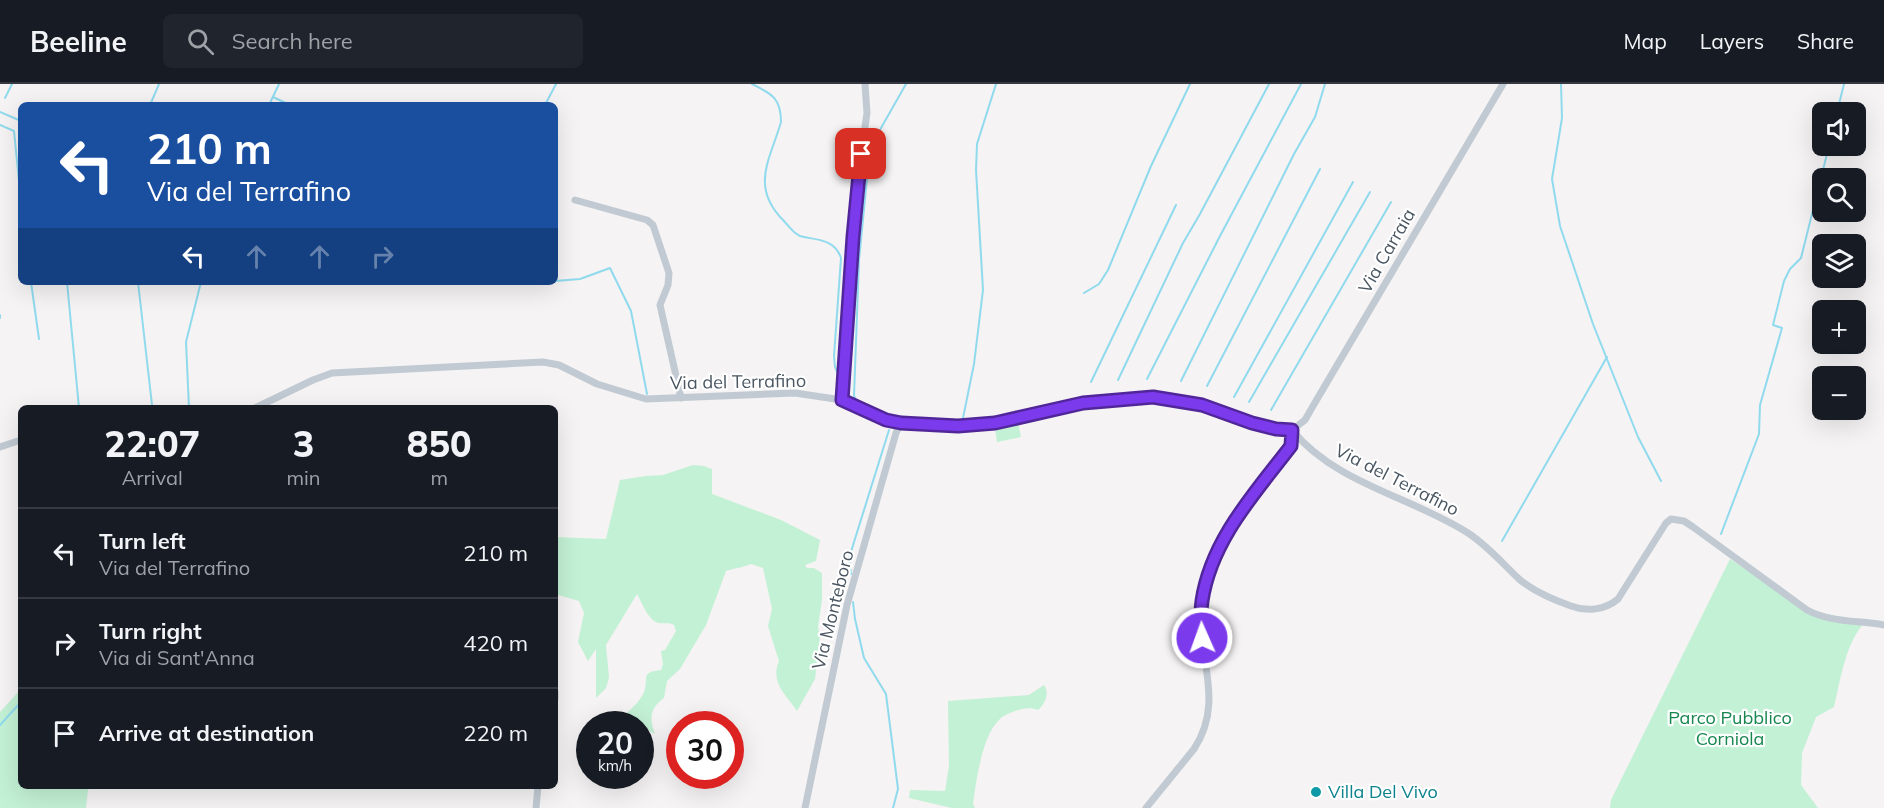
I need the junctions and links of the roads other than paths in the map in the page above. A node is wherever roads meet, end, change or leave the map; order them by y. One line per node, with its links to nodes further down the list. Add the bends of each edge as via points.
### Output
1 (865, 84): 5 (street, via 867,113 858,175)
2 (1503, 84): 8 (street, Via Carraia, via 1305,420)
3 (575, 200): 4 (street, via 653,225 669,273 660,305)
4 (681, 398): 5 (street, Via del Terrafino, via 795,393); 6 (street, Via del Terrafino, via 636,397 543,362 332,373)
5 (842, 400): 7 (street, Via del Terrafino, via 874,416)
6 (261, 405)
7 (901, 423): 8 (street, Via del Terrafino, via 980,425 1083,403 1153,397 1202,405 1252,423); 14 (street, Via Monteboro, via 847,605)
8 (1292, 430): 11 (street, Via del Terrafino, via 1323,459 1468,533 1520,579 1572,607 1585,610 1610,606 1618,599 1671,519 1684,521 1820,617); 15 (street, via 1291,446 1224,536 1208,575 1201,613 1210,700 1201,739)
9 (18, 441): 10 (street)
10 (0, 447)
11 (1884, 626)
12 (538, 789): 13 (street)
13 (536, 808)
14 (805, 808)
15 (1146, 808)

